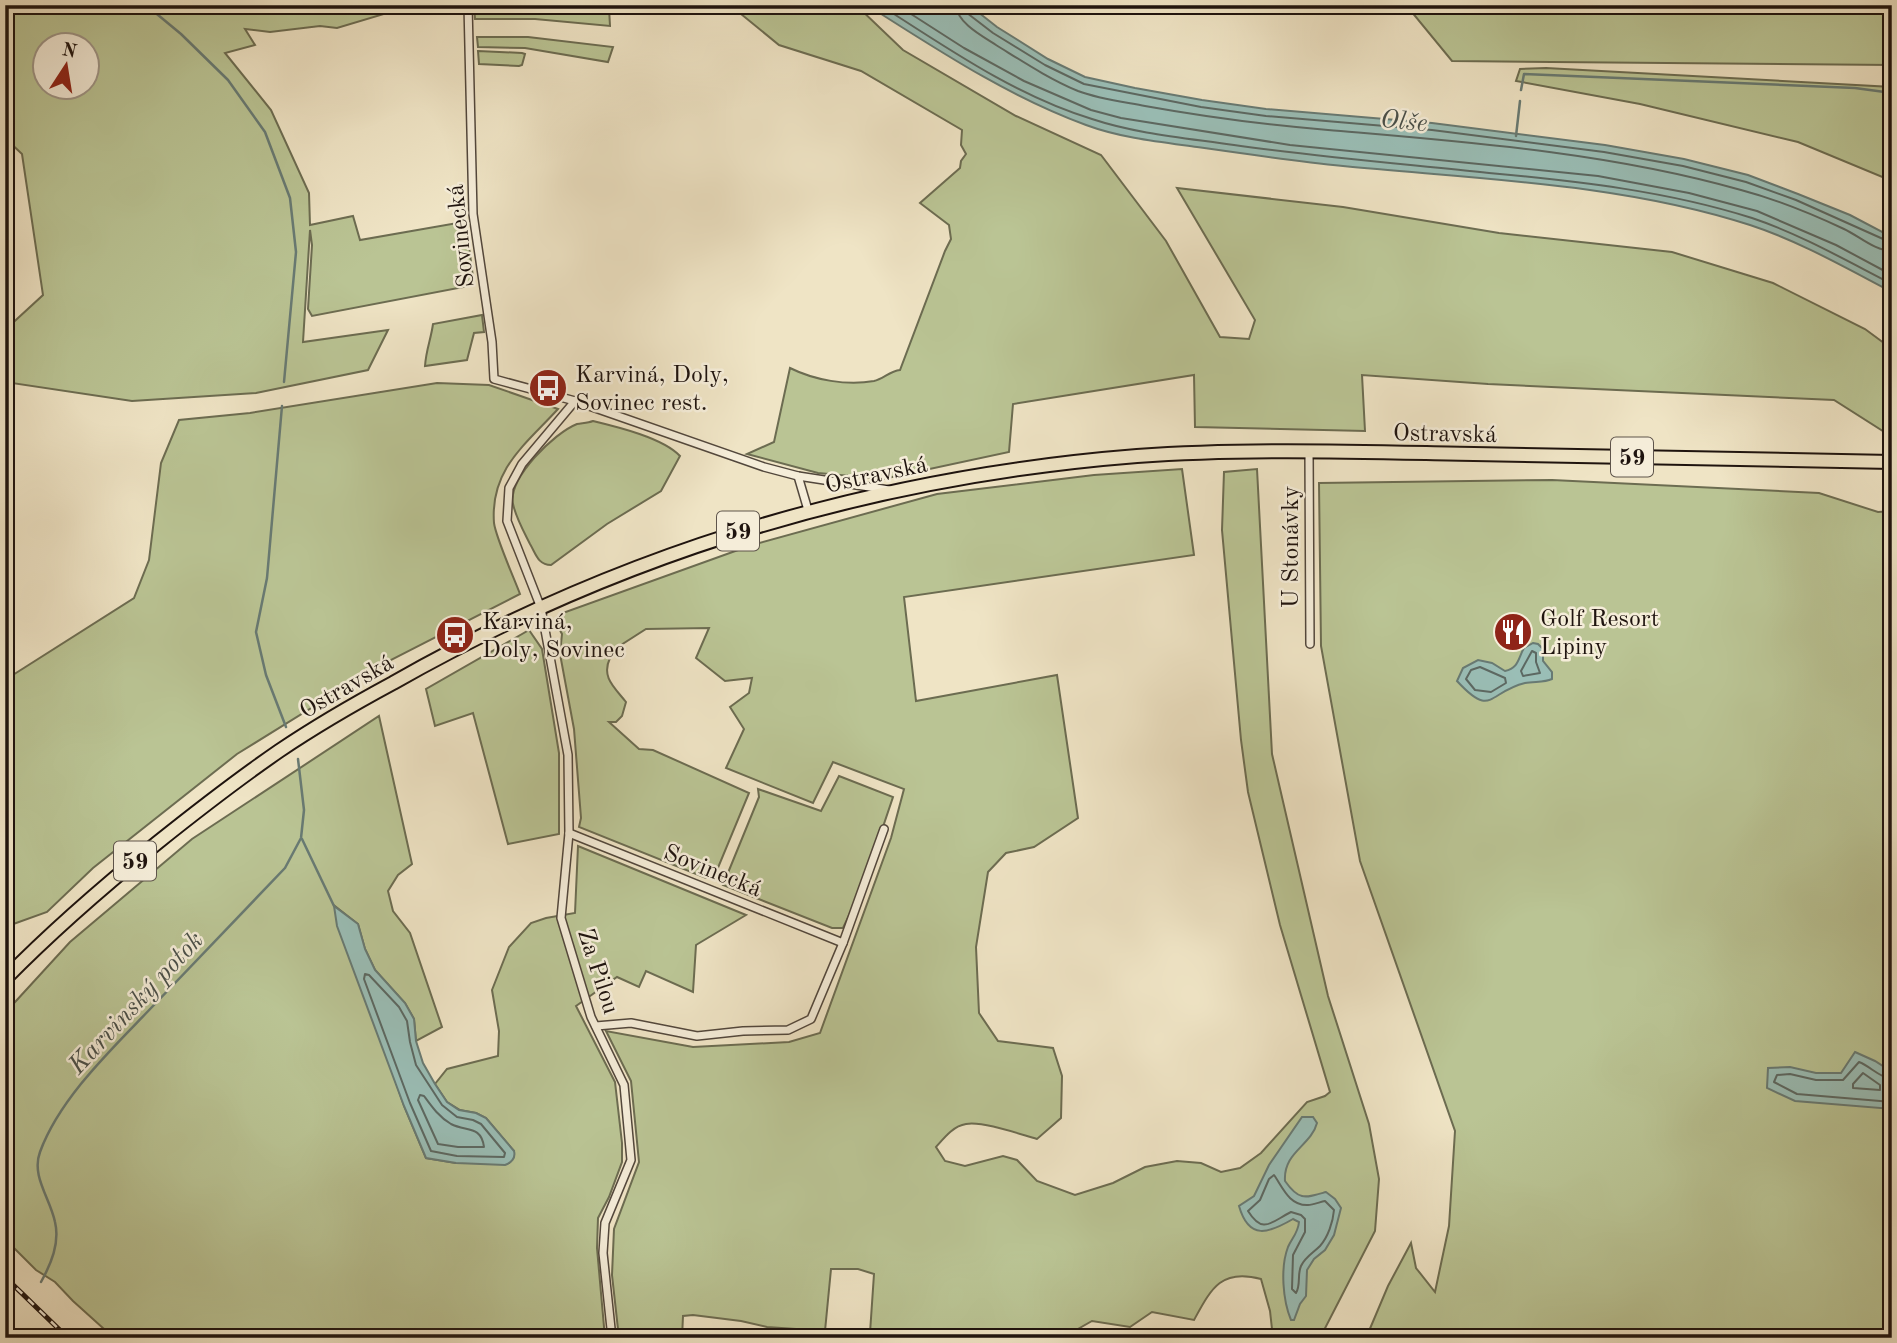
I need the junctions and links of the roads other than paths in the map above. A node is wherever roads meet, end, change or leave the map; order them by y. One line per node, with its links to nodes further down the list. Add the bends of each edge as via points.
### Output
1 (468, 5): 2 (street, Sovinecká, via 473,214 494,379)
2 (575, 401): 5 (street, Sovinecká); 8 (street, via 522,464 509,488 507,522)
3 (1309, 451): 4 (main road, Ostravská / 59); 6 (main road, Ostravská / 59, via 1074,462); 9 (street, U Stonávky)
4 (1892, 462)
5 (798, 476): 6 (street, Sovinecká); 7 (street)
6 (892, 490): 7 (main road, Ostravská / 59)
7 (808, 510): 8 (main road, Ostravská / 59, via 681,551)
8 (541, 608): 11 (street, Za Pilou, via 568,755); 13 (main road, Ostravská / 59, via 449,651 280,751 124,870)
9 (1310, 644)
10 (884, 829): 12 (street)
11 (569, 833): 12 (street, Sovinecká); 14 (street, Za Pilou, via 561,918)
12 (843, 943): 14 (street, via 811,1019 788,1030 697,1036 631,1023)
13 (5, 979)
14 (596, 1026): 15 (street, Za Pilou, via 624,1085 631,1160 604,1223)
15 (612, 1338)

